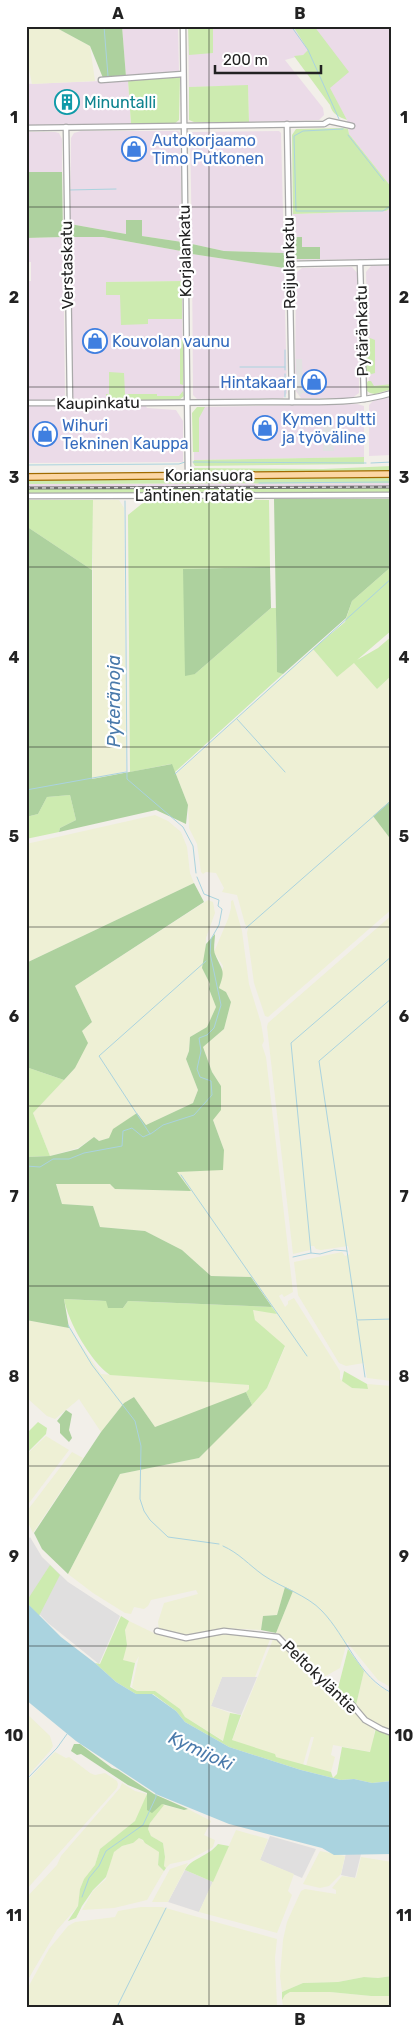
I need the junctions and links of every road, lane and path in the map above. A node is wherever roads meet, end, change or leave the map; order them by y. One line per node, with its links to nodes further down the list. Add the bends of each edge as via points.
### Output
1 (182, 26): 2 (street, Korjalankatu)
2 (183, 74): 3 (street); 5 (street, Korjalankatu)
3 (101, 80)
4 (287, 124): 5 (street); 6 (street, via 324,124 329,121); 11 (street, Reijulankatu)
5 (184, 126): 8 (street); 14 (street, Korjalankatu)
6 (352, 126)
7 (26, 128): 8 (street)
8 (66, 128): 17 (street, Verstaskatu)
9 (392, 262): 10 (street)
10 (360, 263): 11 (street); 13 (street, Pytäränkatu)
11 (290, 264): 15 (street, Reijulankatu)
12 (392, 392): 13 (street, Kaupinkatu)
13 (364, 399): 15 (street, Kaupinkatu)
14 (187, 402): 15 (street, Kaupinkatu); 17 (street, Kaupinkatu); 19 (street, Korjalankatu)
15 (292, 402)
16 (26, 403): 17 (street, Kaupinkatu)
17 (70, 403)
18 (392, 474): 19 (main road, Koriansuora)
19 (188, 476): 20 (main road, Koriansuora)
20 (26, 477)
21 (392, 495): 22 (street, Läntinen ratatie)
22 (26, 496)
23 (157, 1631): 24 (street, Peltokyläntie, via 186,1638 224,1631 278,1637 326,1687 349,1701 366,1720)
24 (392, 1732)

